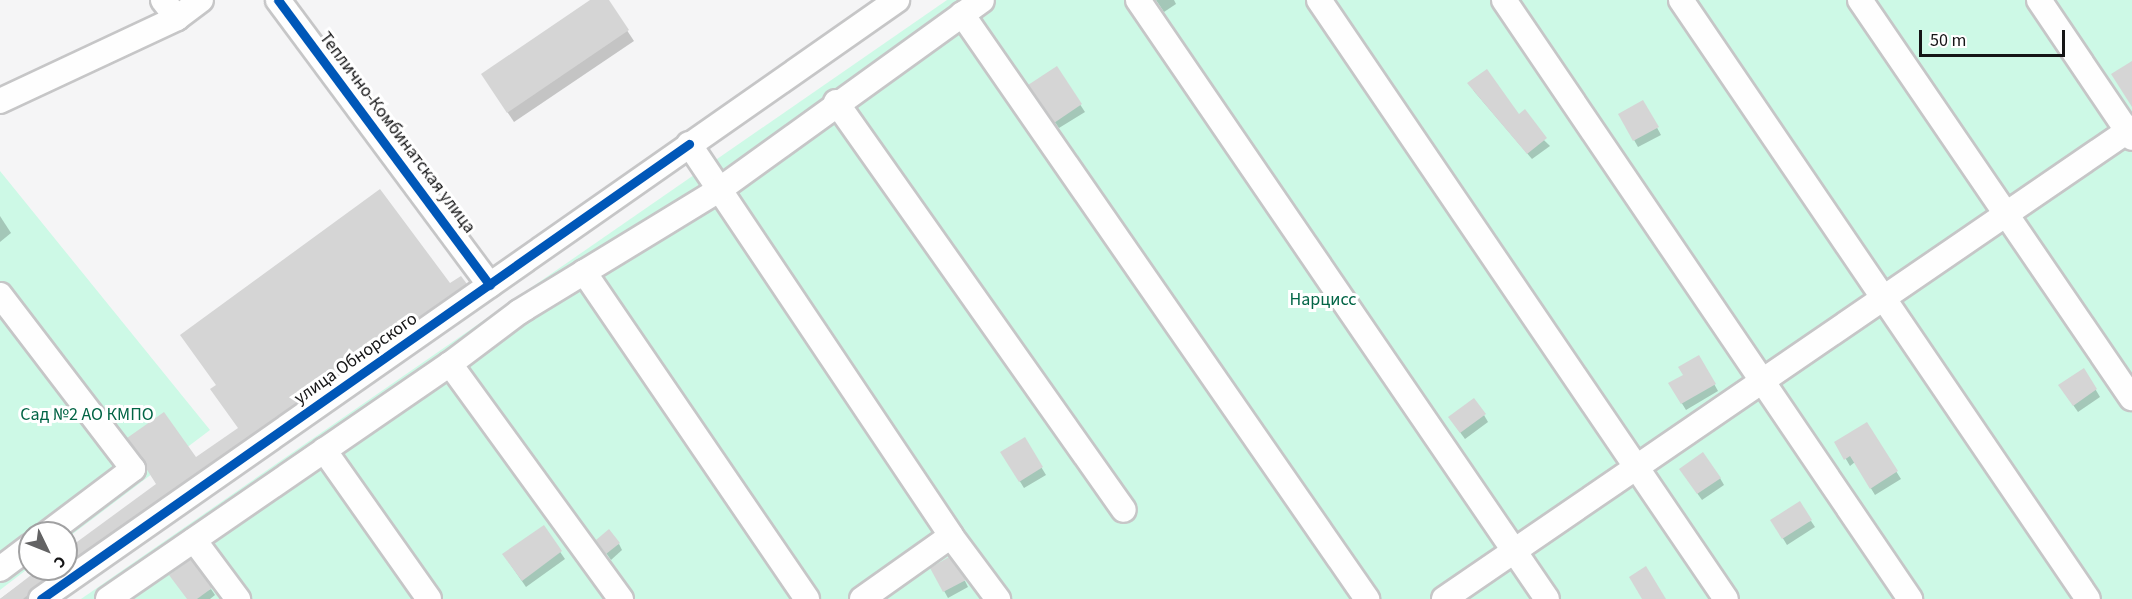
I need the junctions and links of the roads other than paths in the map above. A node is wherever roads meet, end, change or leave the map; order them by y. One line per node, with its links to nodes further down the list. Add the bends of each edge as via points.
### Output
1 (201, 0): 11 (street)
2 (278, 0): 20 (street, Теплично-Комбинатская улица)
3 (897, 0): 16 (street, улица Обнорского)
4 (982, 0): 12 (street)
5 (1138, 0): 32 (street)
6 (1319, 0): 27 (street)
7 (1504, 0): 24 (street)
8 (1681, 0): 22 (street)
9 (1860, 0): 18 (street)
10 (2039, 0): 15 (street)
11 (170, 9): 13 (street)
12 (962, 14): 14 (street); 43 (street)
13 (0, 100)
14 (836, 102): 17 (street); 28 (street)
15 (2130, 132): 18 (street)
16 (689, 144): 17 (street); 20 (street, улица Обнорского)
17 (719, 190): 19 (street); 30 (street)
18 (2006, 214): 22 (street); 25 (street)
19 (584, 272): 23 (street, via 519,312); 40 (street)
20 (490, 285): 35 (street, улица Обнорского)
21 (0, 295): 29 (street, via 133,469)
22 (1884, 297): 24 (street); 48 (street)
23 (450, 364): 26 (street); 39 (street)
24 (1763, 381): 27 (street); 47 (street)
25 (2132, 398)
26 (324, 450): 31 (street); 38 (street)
27 (1635, 468): 32 (street); 46 (street)
28 (1124, 510)
29 (64, 521)
30 (951, 536): 41 (street); 42 (street)
31 (194, 540): 36 (street); 37 (street)
32 (1514, 550): 44 (street); 45 (street)
33 (18, 552): 34 (street)
34 (3, 559)
35 (41, 599)
36 (108, 599)
37 (238, 599)
38 (429, 599)
39 (621, 599)
40 (807, 599)
41 (862, 599)
42 (998, 599)
43 (1367, 599)
44 (1444, 599)
45 (1547, 599)
46 (1726, 599)
47 (1910, 599)
48 (2088, 599)

